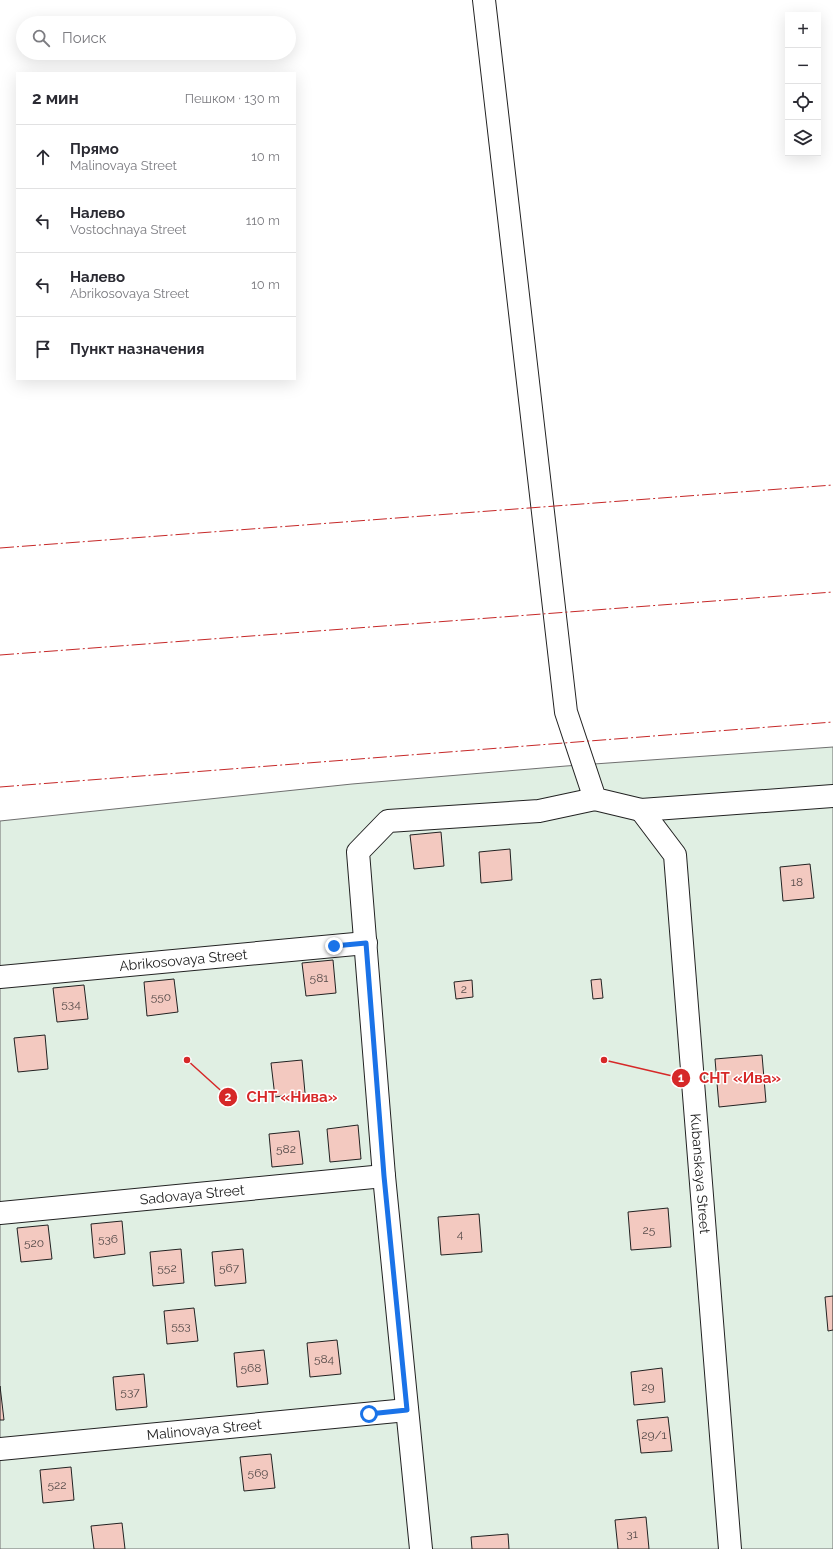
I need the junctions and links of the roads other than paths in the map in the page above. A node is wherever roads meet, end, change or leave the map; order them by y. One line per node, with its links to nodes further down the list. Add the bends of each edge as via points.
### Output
1 (484, 0): 3 (street, via 566,712)
2 (833, 796): 4 (street)
3 (595, 799): 4 (street); 5 (street, via 539,811 388,821 358,852)
4 (641, 810): 12 (street, Kubanskaya Street, via 676,855)
5 (366, 943): 6 (street, Abrikosovaya Street); 7 (street)
6 (0, 977)
7 (384, 1176): 8 (street, Sadovaya Street); 9 (street)
8 (0, 1213)
9 (407, 1410): 10 (street, Malinovaya Street); 11 (street)
10 (0, 1449)
11 (421, 1549)
12 (730, 1549)

